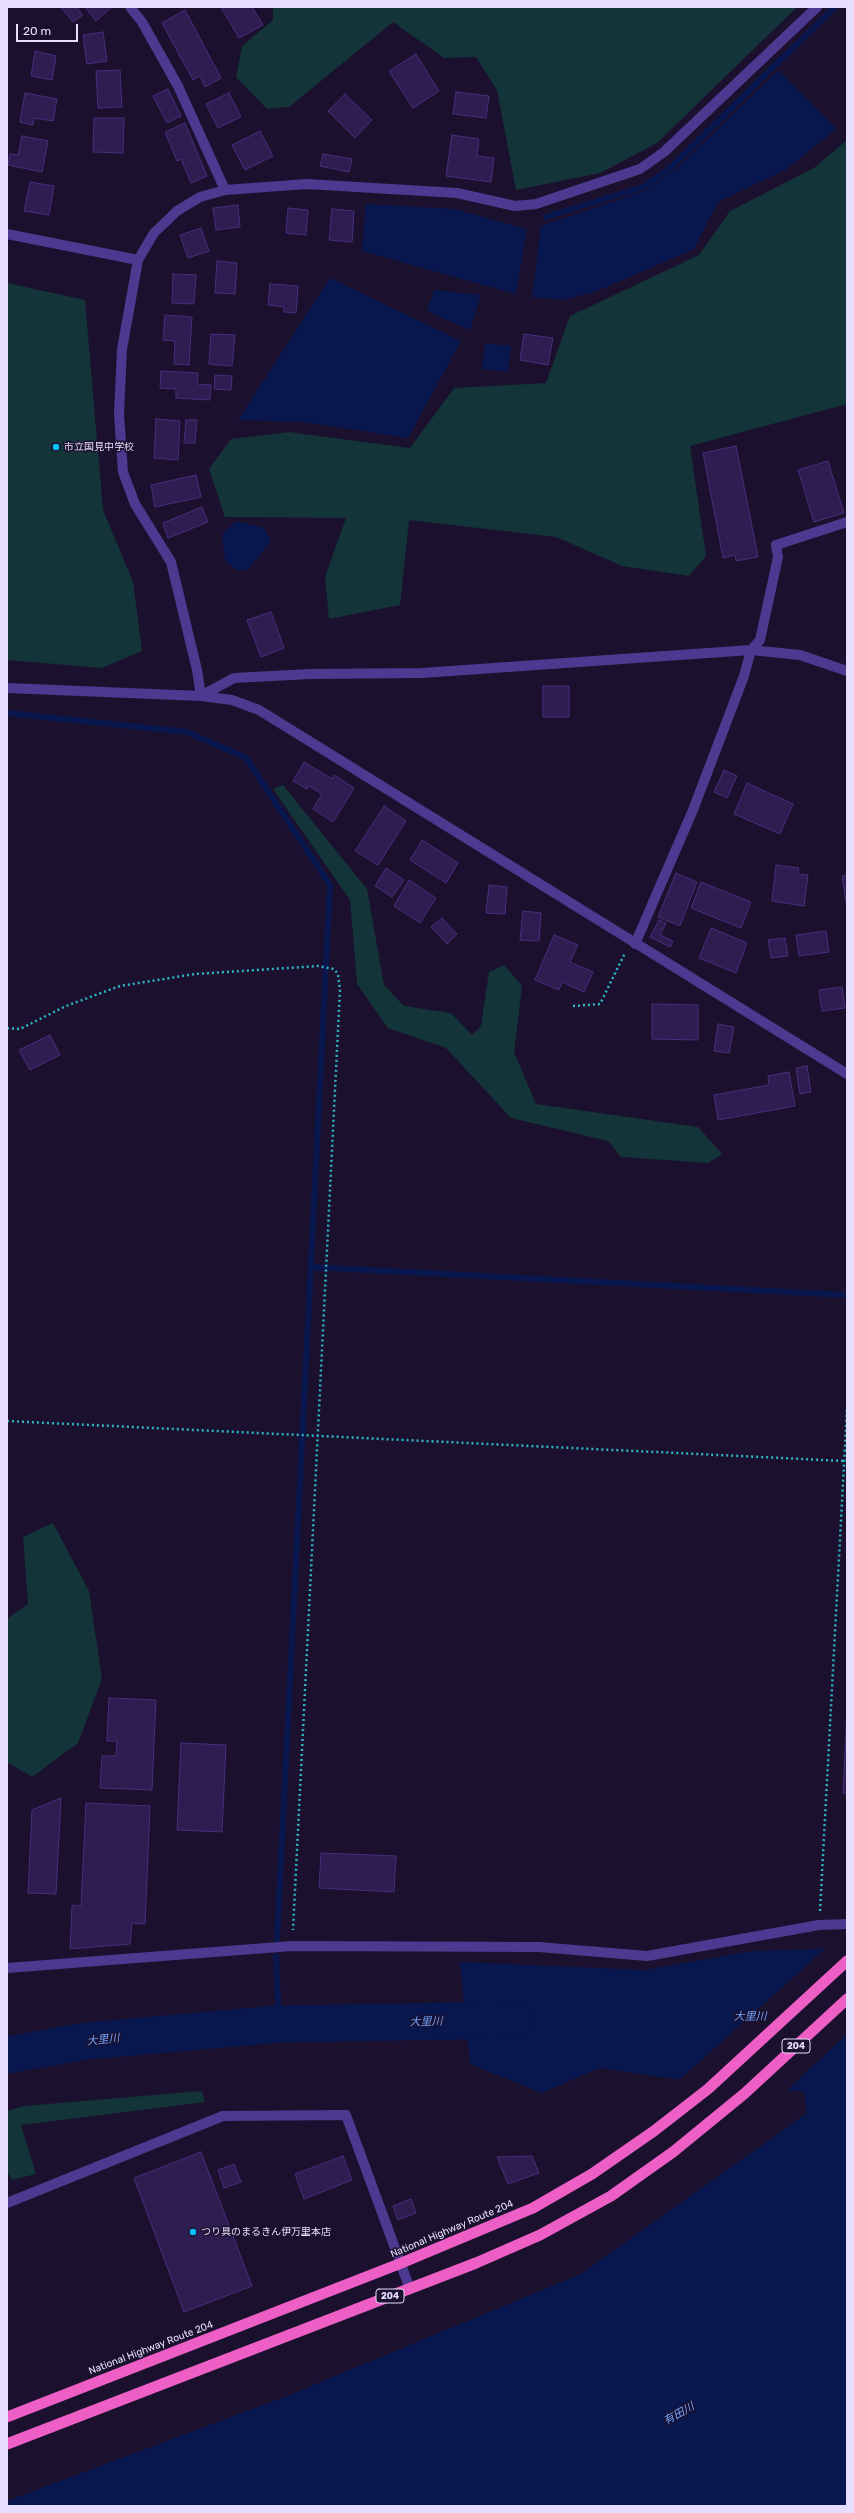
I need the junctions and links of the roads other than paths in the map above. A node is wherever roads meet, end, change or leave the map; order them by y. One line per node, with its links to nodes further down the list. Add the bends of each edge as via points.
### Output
1 (130, 7): 3 (street, via 142,22 178,86)
2 (817, 7): 3 (street, via 664,152 640,169 536,204 515,206 458,193 307,184)
3 (225, 190): 5 (street, via 200,198 177,211 154,233)
4 (7, 234): 5 (street)
5 (138, 260): 10 (street, via 122,349 119,414 123,472 135,504 171,562)
6 (847, 522): 7 (street, via 776,545 778,557 760,640)
7 (751, 650): 8 (street, via 800,655); 10 (street, via 422,673 234,678); 11 (street, via 744,676 693,810)
8 (847, 671)
9 (7, 688): 10 (street)
10 (201, 696): 11 (street, via 232,700 259,710)
11 (635, 944): 12 (street)
12 (847, 1074)
13 (847, 1924): 15 (street, via 819,1925 646,1956 539,1947 292,1946)
14 (847, 1961): 18 (highway, National Highway Route 204 / 204, via 708,2089 592,2174 533,2208)
15 (7, 1968)
16 (847, 1998): 19 (highway, 204, via 744,2094 673,2152 611,2196 540,2235)
17 (7, 2203): 18 (street, via 223,2116 346,2115)
18 (399, 2264): 19 (street); 20 (highway, National Highway Route 204 / 204)
19 (410, 2289): 21 (highway, 204)
20 (7, 2417)
21 (7, 2444)

